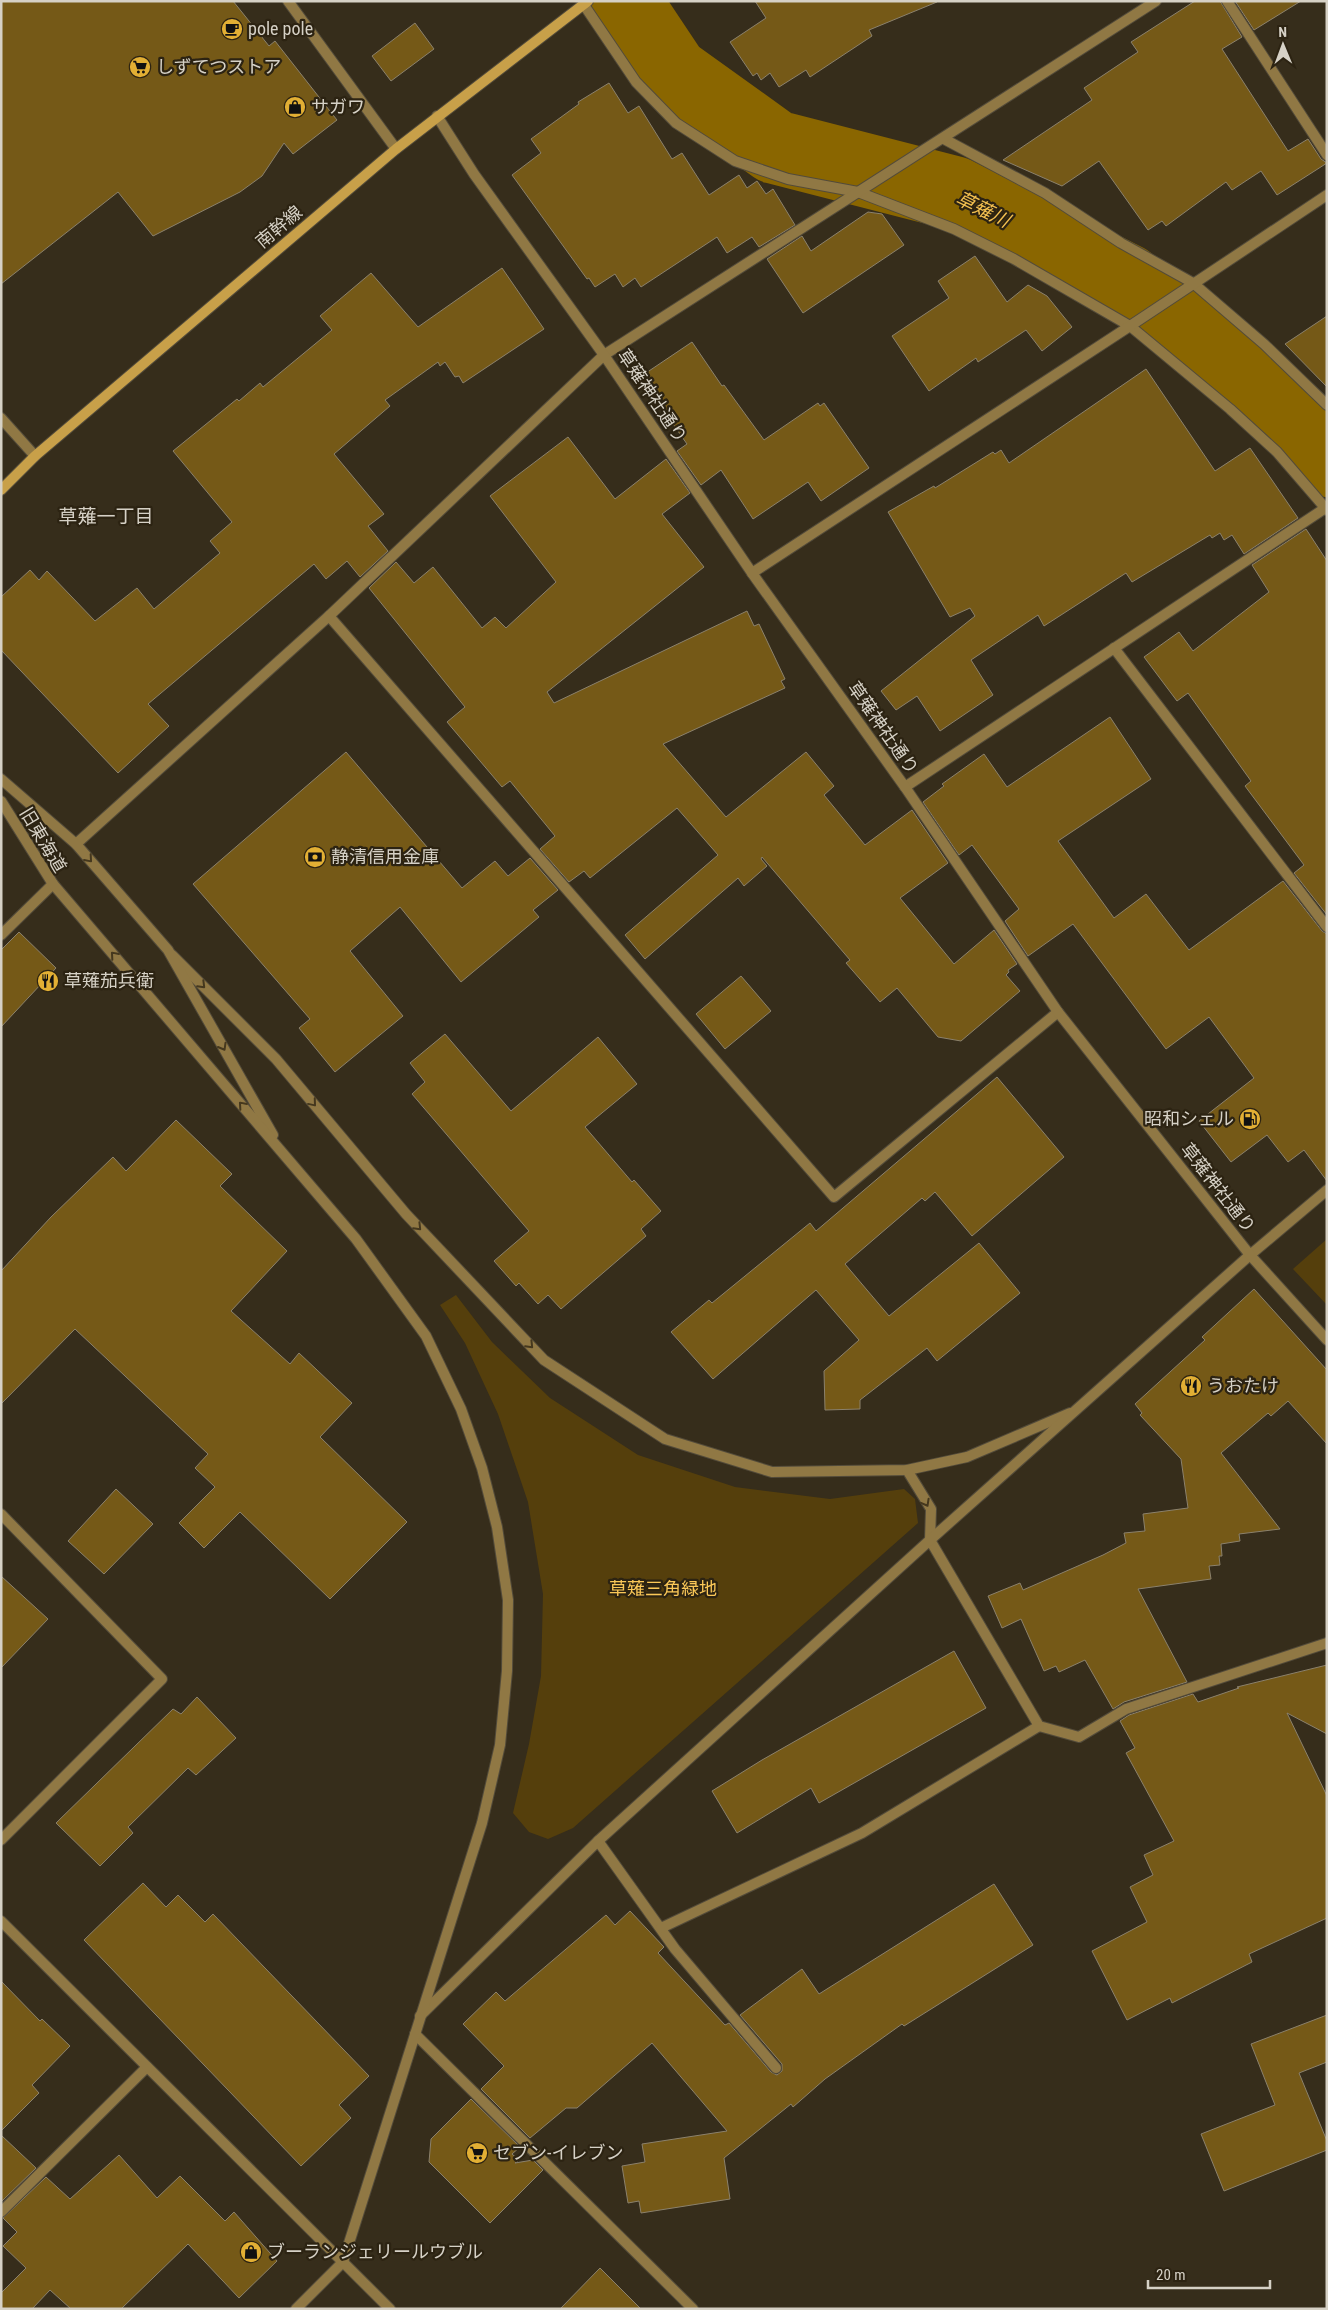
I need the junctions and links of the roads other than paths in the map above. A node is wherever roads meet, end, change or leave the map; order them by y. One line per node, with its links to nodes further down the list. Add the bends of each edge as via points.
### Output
1 (288, 1): 7 (street)
2 (1156, 1): 6 (street)
3 (1227, 1): 8 (street)
4 (586, 3): 5 (main road, 南幹線); 9 (street, via 636,82 676,123 735,161 788,179)
5 (437, 116): 7 (main road, 南幹線); 13 (street, 草薙神社通り, via 474,174)
6 (944, 139): 9 (street); 11 (street, via 1045,193 1122,243)
7 (396, 149): 16 (main road, 南幹線)
8 (1327, 154)
9 (858, 192): 12 (street, via 963,233); 13 (street)
10 (1327, 195): 11 (street)
11 (1193, 283): 12 (street); 14 (street, via 1264,344)
12 (1130, 326): 18 (street, via 1277,452); 19 (street)
13 (604, 355): 19 (street, 草薙神社通り); 20 (street)
14 (1327, 405)
15 (1, 418): 16 (street)
16 (35, 456): 17 (main road, 南幹線)
17 (1, 490)
18 (1326, 508): 21 (street)
19 (752, 573): 23 (street, 草薙神社通り)
20 (328, 616): 25 (street); 30 (street, via 834,1197)
21 (1114, 648): 23 (street); 27 (street)
22 (1, 779): 25 (street)
23 (904, 787): 30 (street, 草薙神社通り)
24 (1, 801): 26 (street, 旧東海道)
25 (76, 844): 29 (street, one-way to 29)
26 (53, 884): 28 (street, 旧東海道); 31 (street, one-way to 26)
27 (1327, 927)
28 (1, 935)
29 (168, 950): 31 (street, one-way to 31); 36 (street, one-way to 36, via 276,1059 406,1214 544,1360 665,1439 772,1472)
30 (1058, 1012): 33 (street, 草薙神社通り)
31 (285, 1155): 45 (street, via 356,1238 426,1336 461,1409 482,1468 497,1527 508,1600 507,1672 500,1745 482,1823)
32 (1327, 1190): 33 (street)
33 (1250, 1255): 34 (street, 草薙神社通り); 35 (street)
34 (1327, 1340)
35 (1080, 1408): 36 (street, via 967,1457); 38 (street)
36 (907, 1470): 38 (street, one-way to 38, via 931,1509)
37 (1, 1514): 41 (street, via 162,1679)
38 (930, 1540): 40 (street); 42 (street)
39 (1327, 1643): 40 (street, via 1126,1709 1079,1737)
40 (1039, 1726): 44 (street, via 862,1832)
41 (1, 1840)
42 (598, 1841): 44 (street); 45 (street)
43 (1, 1921): 47 (street)
44 (661, 1928): 48 (street, via 675,1949)
45 (419, 2018): 46 (street)
46 (415, 2034): 50 (street); 53 (street)
47 (146, 2067): 49 (street); 50 (street)
48 (776, 2068)
49 (1, 2212)
50 (343, 2262): 51 (street); 52 (street)
51 (296, 2309)
52 (390, 2309)
53 (693, 2309)

